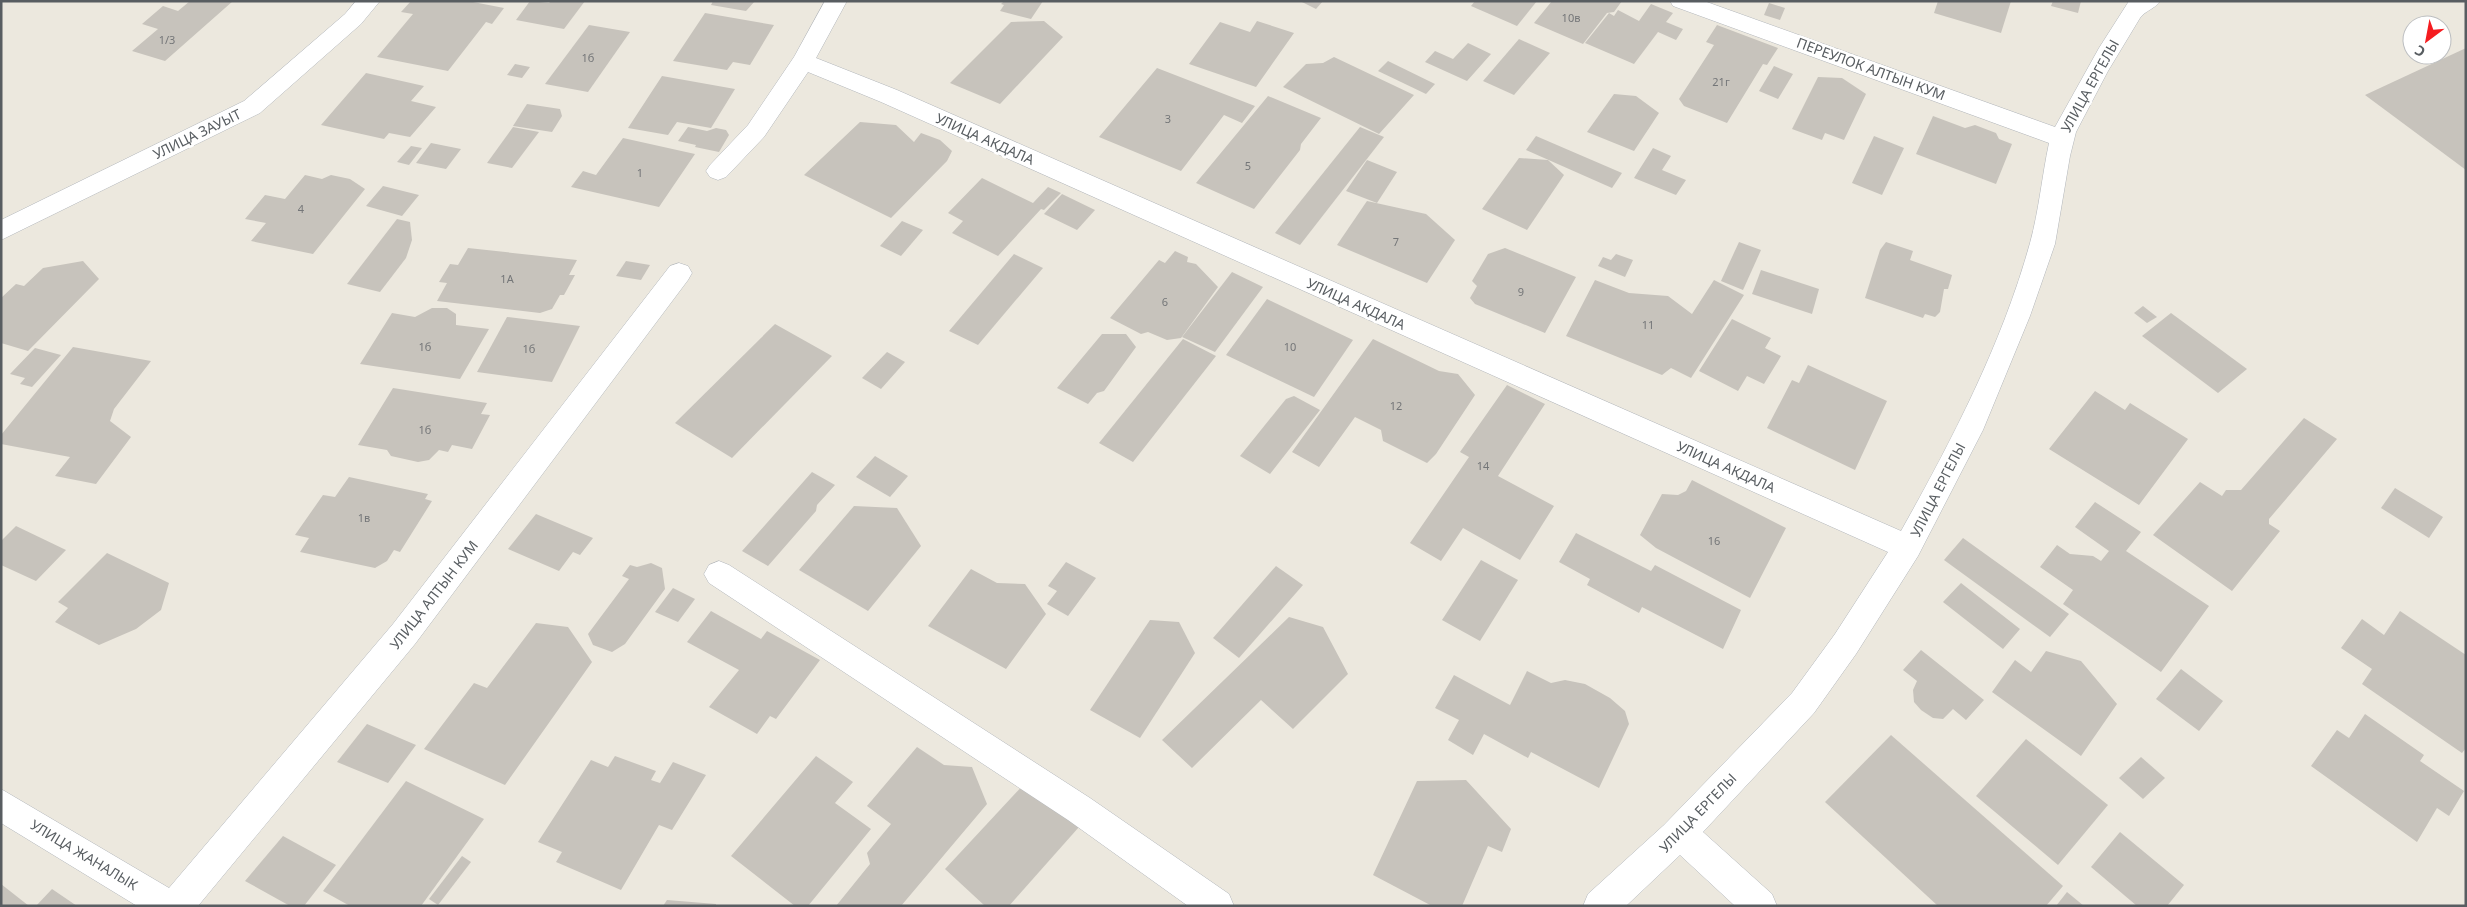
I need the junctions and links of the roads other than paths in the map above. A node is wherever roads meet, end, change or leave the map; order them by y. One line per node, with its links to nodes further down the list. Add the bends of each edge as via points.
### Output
1 (369, 1): 8 (street, УЛИЦА ЗАУЫТ, via 353,19 252,107)
2 (836, 1): 5 (street)
3 (1681, 1): 6 (street, ПЕРЕУЛОК АЛТЫН КУМ)
4 (2137, 2): 6 (street, УЛИЦА ЕРГЕЛЫ)
5 (803, 61): 7 (street, via 756,130); 10 (street, УЛИЦА АКДАЛА, via 890,96)
6 (2061, 138): 10 (street, УЛИЦА ЕРГЕЛЫ, via 2039,256 2005,350 1971,426)
7 (718, 171)
8 (1, 231)
9 (679, 273): 15 (street, УЛИЦА АЛТЫН КУМ, via 404,634)
10 (1908, 547): 13 (street, УЛИЦА ЕРГЕЛЫ, via 1808,696)
11 (719, 574): 16 (street, via 1079,809)
12 (1, 805): 14 (street, УЛИЦА ЖАНАЛЫК)
13 (1680, 833): 17 (street, УЛИЦА ЕРГЕЛЫ); 18 (street)
14 (168, 906)
15 (176, 906)
16 (1217, 906)
17 (1600, 906)
18 (1760, 906)

